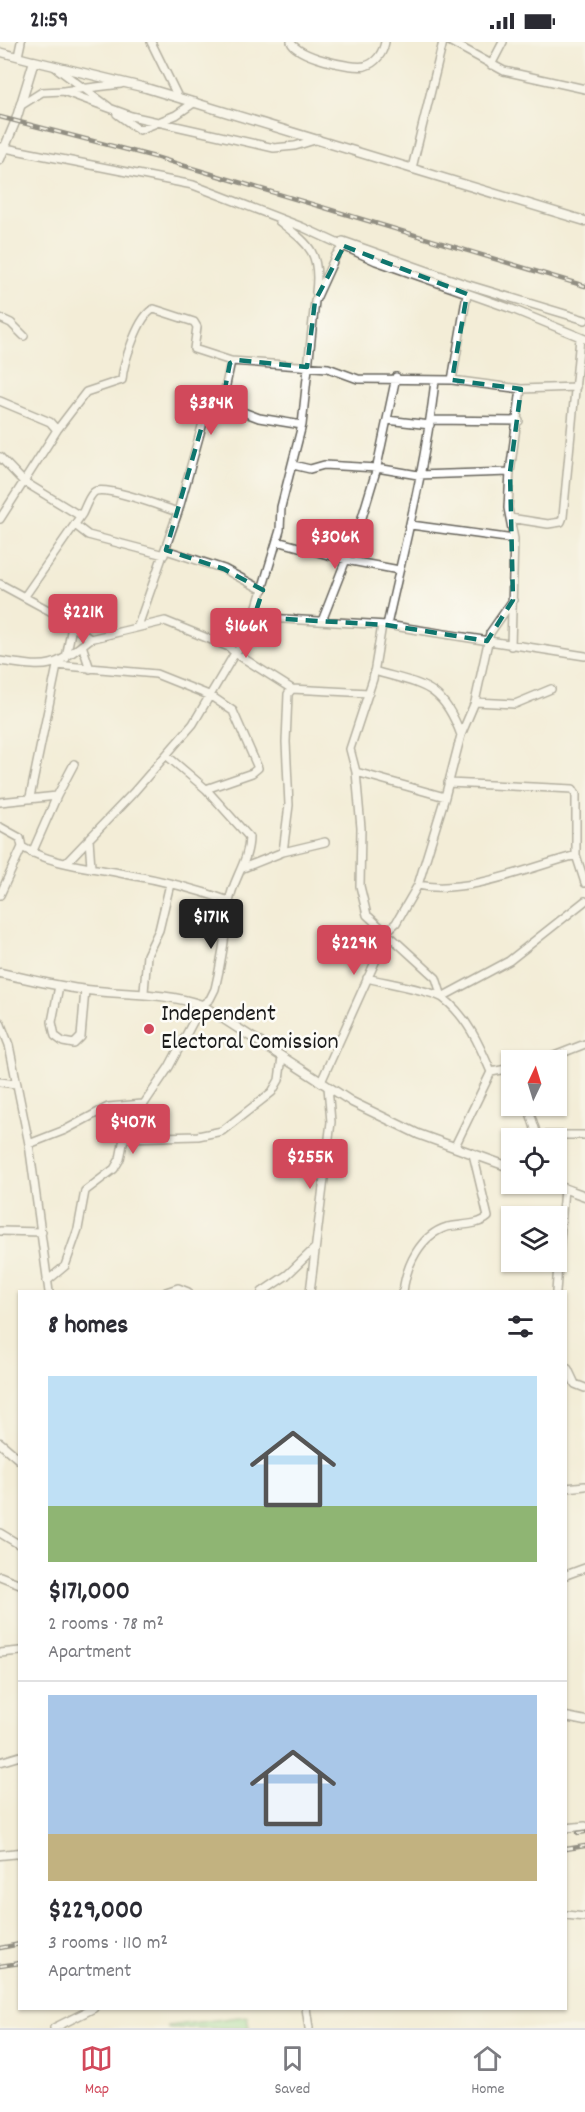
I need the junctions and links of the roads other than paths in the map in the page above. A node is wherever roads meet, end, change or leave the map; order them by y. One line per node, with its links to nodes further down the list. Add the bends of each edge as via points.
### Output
1 (21, 42): 9 (street)
2 (151, 42): 17 (street)
3 (291, 42): 4 (street, via 296,50 306,54 360,66 376,59)
4 (385, 42)
5 (442, 42): 25 (street)
6 (451, 42): 11 (street)
7 (503, 42): 11 (street)
8 (0, 52): 9 (street)
9 (18, 56): 10 (street)
10 (34, 61): 12 (street); 19 (street)
11 (491, 65): 15 (street)
12 (54, 66): 13 (street); 14 (street)
13 (129, 83): 14 (street); 17 (street)
14 (83, 87): 16 (street); 20 (street)
15 (585, 89)
16 (63, 91): 19 (street, via 42,92); 20 (street)
17 (178, 97): 18 (street)
18 (195, 102): 21 (street); 22 (street)
19 (20, 106): 23 (street)
20 (112, 110): 21 (street); 21 (street, via 139,130)
21 (160, 121): 22 (street, via 274,148)
22 (318, 138): 25 (street)
23 (2, 148): 24 (street); 26 (street, via 193,185)
24 (0, 159)
25 (412, 168): 27 (street)
26 (272, 215): 28 (street); 31 (street, via 304,239 316,261)
27 (585, 221)
28 (329, 239): 29 (street); 33 (street)
29 (344, 246): 30 (street); 31 (street)
30 (467, 294): 35 (street); 39 (street)
31 (315, 301): 37 (street)
32 (0, 318): 34 (street)
33 (585, 320)
34 (24, 336)
35 (582, 338): 41 (street)
36 (231, 361): 37 (street); 44 (street); 49 (street, via 194,349 194,322 154,309 148,311 123,366 122,380 86,392)
37 (308, 366): 38 (street, via 328,368 358,379); 48 (street)
38 (396, 377): 40 (street); 45 (street)
39 (452, 380): 40 (street); 42 (street)
40 (435, 381): 47 (street)
41 (576, 387): 42 (street); 58 (street, via 566,505 561,522 548,524)
42 (521, 389): 46 (street)
43 (0, 401): 49 (street, via 50,422)
44 (222, 404): 48 (street, via 259,418); 56 (street, via 206,412)
45 (387, 420): 47 (street); 52 (street)
46 (519, 421): 47 (street); 53 (street)
47 (430, 422): 54 (street)
48 (302, 424): 51 (street)
49 (57, 430): 55 (street)
50 (0, 457): 55 (street)
51 (293, 465): 52 (street); 63 (street, via 281,507)
52 (377, 468): 54 (street); 65 (street)
53 (510, 472): 54 (street); 58 (street)
54 (418, 476): 61 (street)
55 (23, 481): 57 (street); 59 (street)
56 (178, 512): 57 (street, via 100,491 92,495); 64 (street)
57 (82, 514): 60 (street)
58 (510, 518): 62 (street)
59 (0, 519)
60 (75, 525): 64 (street, via 88,535); 69 (street)
61 (411, 525): 62 (street); 66 (street)
62 (514, 540): 70 (street)
63 (277, 541): 65 (street); 68 (street)
64 (165, 552): 68 (street, via 224,569); 75 (street)
65 (346, 560): 66 (street); 71 (street)
66 (399, 570): 73 (street)
67 (0, 584): 69 (street)
68 (263, 590): 72 (street)
69 (25, 596): 74 (street)
70 (513, 600): 77 (street); 79 (street)
71 (322, 621): 72 (street, via 267,618); 73 (street)
72 (252, 623): 80 (street)
73 (385, 625): 77 (street); 86 (street)
74 (72, 626): 76 (street); 82 (street)
75 (138, 626): 76 (street); 80 (street, via 165,621)
76 (90, 639): 78 (street)
77 (487, 641): 79 (street); 91 (street)
78 (82, 645): 82 (street); 85 (street)
79 (511, 646): 81 (street)
80 (235, 653): 88 (street); 90 (street)
81 (585, 656)
82 (66, 658): 84 (street)
83 (0, 661): 84 (street)
84 (56, 665): 85 (street); 99 (street)
85 (90, 669): 90 (street, via 156,674)
86 (374, 671): 89 (street); 92 (street, via 428,687 443,699)
87 (551, 688): 91 (street, via 515,704)
88 (292, 689): 89 (street); 106 (street, via 288,694 289,805)
89 (369, 693): 95 (street, via 350,749)
90 (211, 696): 93 (street); 97 (street, via 233,711 258,768)
91 (476, 702): 92 (street)
92 (461, 735): 96 (street)
93 (166, 755): 97 (street); 103 (street)
94 (74, 764): 98 (street)
95 (356, 772): 100 (street); 119 (street, via 361,828 360,886 367,915)
96 (448, 783): 100 (street); 108 (street, via 573,789)
97 (206, 789): 112 (street, via 249,837)
98 (57, 796): 99 (street); 107 (street)
99 (30, 797): 101 (street)
100 (445, 797): 115 (street)
101 (0, 802)
102 (0, 827): 105 (street, via 20,838)
103 (89, 839): 109 (street); 110 (street)
104 (325, 842): 106 (street)
105 (22, 847): 107 (street); 116 (street)
106 (283, 852): 112 (street)
107 (32, 853): 109 (street)
108 (576, 855): 111 (street); 115 (street, via 461,887)
109 (66, 863): 110 (street)
110 (91, 867): 114 (street)
111 (583, 867): 113 (street)
112 (243, 868): 117 (street)
113 (585, 883)
114 (170, 884): 117 (street); 124 (street, via 159,930 147,955)
115 (418, 885): 119 (street, via 396,923)
116 (0, 895)
117 (229, 901): 126 (street, via 230,916 215,989)
118 (585, 901): 125 (street, via 501,966)
119 (386, 932): 121 (street); 125 (street, via 436,978)
120 (0, 973): 122 (street)
121 (367, 978): 125 (street); 135 (street)
122 (59, 986): 123 (street); 123 (street, via 52,1029 55,1036 68,1044 79,1042 81,1037)
123 (85, 990): 124 (street)
124 (144, 992): 126 (street)
125 (442, 997): 132 (street, via 463,1019)
126 (202, 1005): 130 (street); 136 (street, via 169,1067)
127 (0, 1022): 134 (street)
128 (585, 1044): 129 (street)
129 (567, 1051)
130 (282, 1057): 135 (street); 139 (street, via 279,1080 272,1092 222,1131 198,1136)
131 (501, 1070): 132 (street)
132 (491, 1072): 141 (street)
133 (0, 1082): 134 (street)
134 (16, 1084): 140 (street)
135 (325, 1085): 141 (street, via 418,1134); 149 (street, via 331,1122)
136 (142, 1104): 139 (street); 140 (street, via 108,1107)
137 (531, 1116): 138 (street, via 537,1135)
138 (585, 1135)
139 (124, 1138): 150 (street, via 120,1159 110,1174 85,1191 78,1229 65,1266)
140 (29, 1144): 148 (street)
141 (455, 1146): 142 (street)
142 (473, 1154): 143 (street); 154 (street, via 488,1217 435,1233 415,1253)
143 (501, 1164)
144 (567, 1189): 146 (street)
145 (564, 1194): 155 (street)
146 (585, 1196)
147 (0, 1230): 148 (street)
148 (42, 1232): 150 (street)
149 (315, 1248): 152 (street); 153 (street)
150 (47, 1281): 151 (street)
151 (49, 1290)
152 (265, 1290)
153 (310, 1290)
154 (403, 1290)
155 (556, 1290)
156 (567, 1368): 157 (street, via 574,1384)
157 (585, 1388)
158 (0, 1443): 159 (street)
159 (18, 1458)
160 (585, 1486): 161 (street)
161 (567, 1488)
162 (0, 1533): 163 (street)
163 (18, 1544)
164 (585, 1568): 165 (street)
165 (567, 1575)
166 (0, 1576): 167 (street)
167 (18, 1583)
168 (18, 1651): 169 (street)
169 (0, 1653)
170 (567, 1717): 171 (street)
171 (585, 1722)
172 (18, 1757): 173 (street)
173 (0, 1762)
174 (585, 1826): 175 (street)
175 (567, 1827)
176 (18, 1852): 177 (street)
177 (0, 1854)
178 (567, 1915): 179 (street)
179 (585, 1917)
180 (90, 2010): 182 (street)
181 (306, 2010): 183 (street)
182 (54, 2028)
183 (309, 2028)

